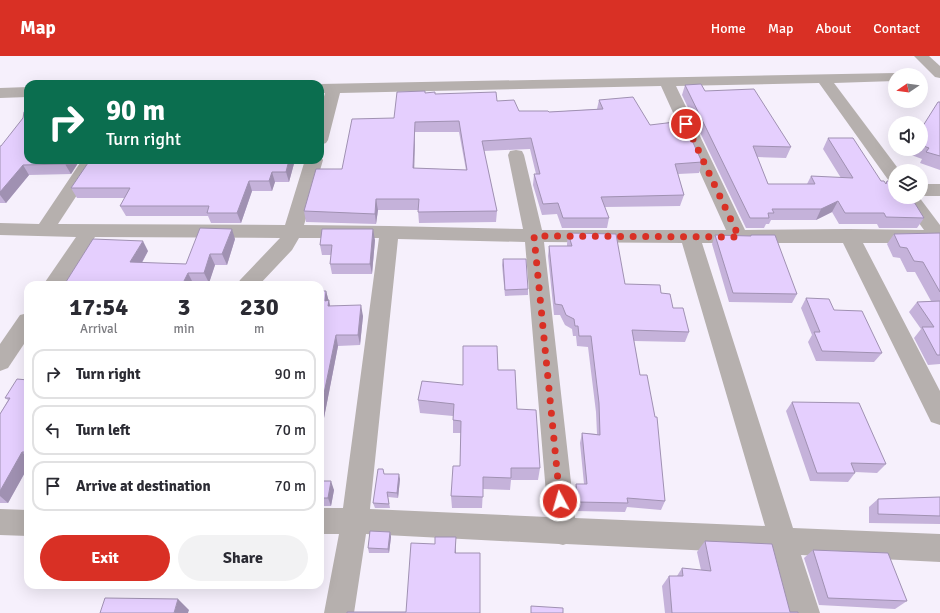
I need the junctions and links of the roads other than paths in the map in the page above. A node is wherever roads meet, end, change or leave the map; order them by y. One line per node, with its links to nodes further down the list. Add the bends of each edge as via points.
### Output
1 (921, 56): 2 (street)
2 (932, 76): 7 (street)
3 (888, 77): 4 (street)
4 (823, 78): 5 (street); 14 (street)
5 (666, 81): 6 (street); 26 (street)
6 (327, 89): 10 (street)
7 (940, 89)
8 (0, 92): 9 (street)
9 (24, 92)
10 (324, 111)
11 (516, 154): 24 (street)
12 (88, 164): 19 (street)
13 (313, 164): 21 (street)
14 (888, 167)
15 (928, 190): 16 (street)
16 (940, 190)
17 (914, 204): 27 (street)
18 (0, 229): 19 (street)
19 (44, 231): 20 (street)
20 (89, 232): 21 (street); 28 (street)
21 (294, 232): 22 (street); 29 (street)
22 (389, 232): 24 (street); 34 (street)
23 (849, 235): 26 (street); 27 (street); 32 (street)
24 (534, 236): 25 (street); 37 (street)
25 (690, 236): 26 (street); 38 (street)
26 (739, 237)
27 (939, 237)
28 (56, 281)
29 (252, 281)
30 (24, 327): 31 (street)
31 (0, 362)
32 (940, 415)
33 (324, 521): 34 (street)
34 (355, 521): 37 (street); 40 (street)
35 (0, 522): 36 (street)
36 (24, 523)
37 (563, 532): 38 (street)
38 (784, 540): 39 (street); 41 (street)
39 (940, 548)
40 (339, 613)
41 (805, 613)

